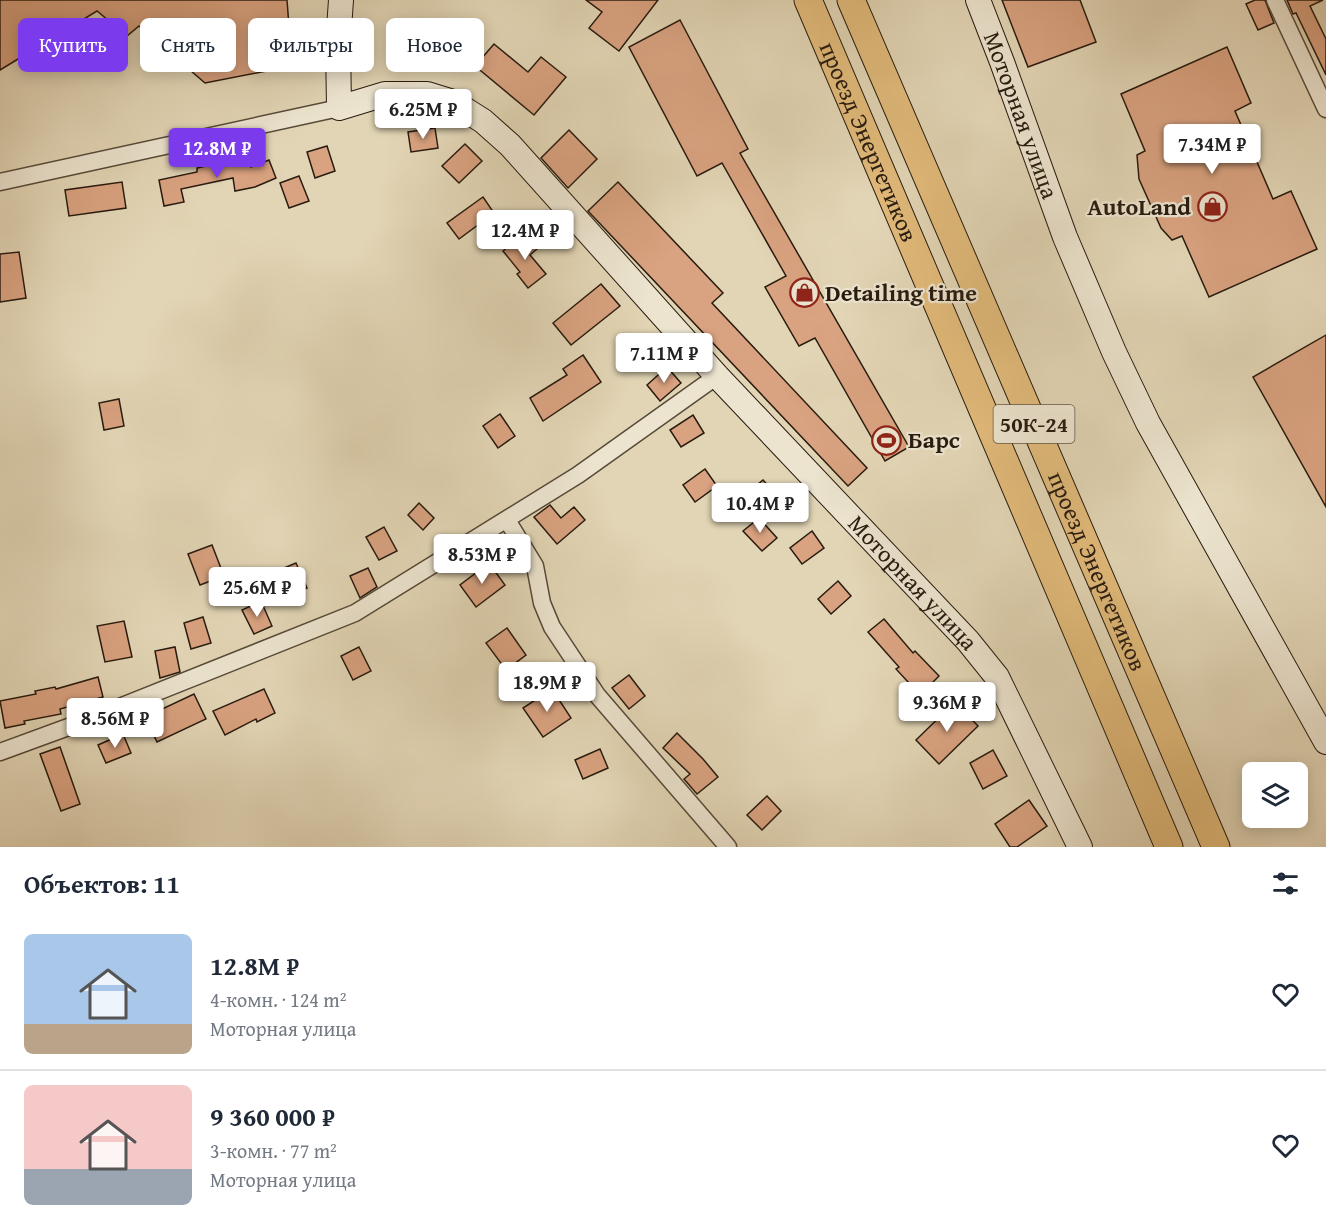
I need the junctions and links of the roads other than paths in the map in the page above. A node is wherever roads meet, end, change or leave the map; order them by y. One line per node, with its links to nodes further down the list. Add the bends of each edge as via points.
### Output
1 (341, 0): 6 (street)
2 (808, 0): 15 (main road, проезд Энергетиков / 50К-24)
3 (851, 0): 16 (main road, проезд Энергетиков / 50К-24)
4 (978, 0): 11 (street, Моторная улица, via 1065,237 1114,352 1148,423)
5 (1275, 0): 7 (street)
6 (339, 108): 8 (street); 9 (street, Моторная улица, via 385,94 427,94 453,102 483,121)
7 (1326, 110)
8 (0, 182)
9 (717, 376): 10 (street, via 578,475); 14 (street, Моторная улица, via 968,641 997,677)
10 (507, 520): 12 (street, via 355,613); 13 (street, via 535,566 542,603 552,627 597,694)
11 (1326, 742)
12 (0, 752)
13 (728, 847)
14 (1080, 847)
15 (1169, 847)
16 (1216, 847)

